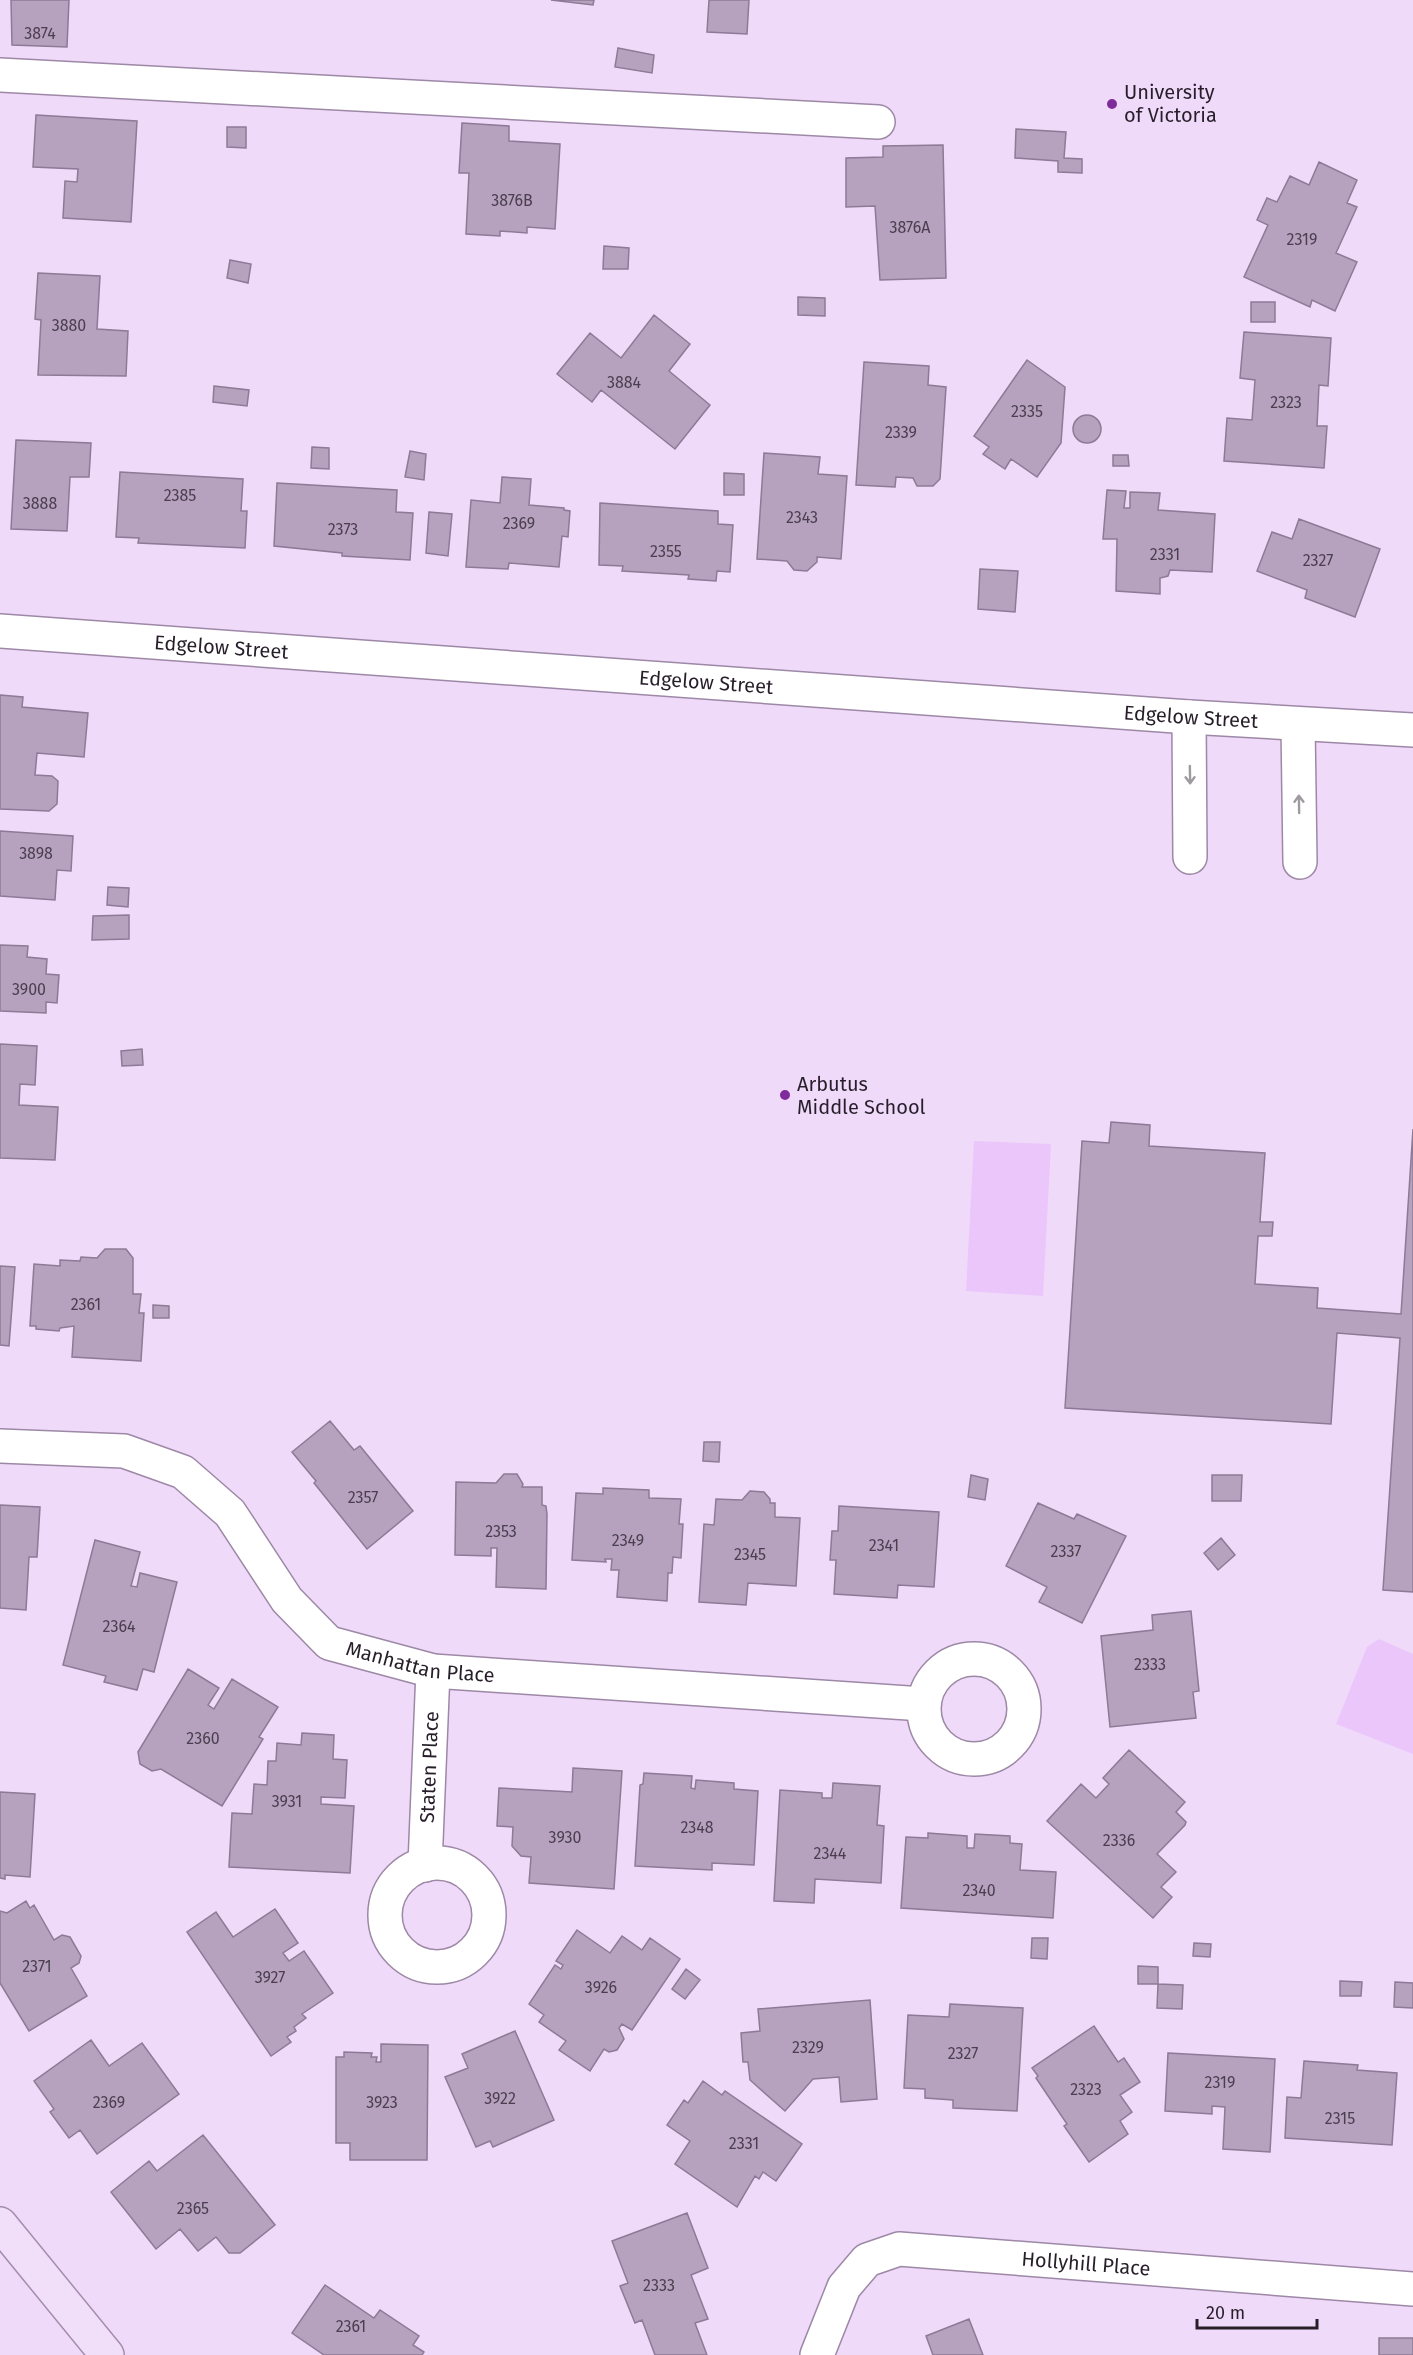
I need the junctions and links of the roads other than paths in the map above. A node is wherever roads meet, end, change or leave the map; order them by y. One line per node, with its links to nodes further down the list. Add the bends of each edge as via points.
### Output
1 (0, 75): 2 (street)
2 (878, 122)
3 (0, 631): 4 (street, Edgelow Street)
4 (1189, 717): 5 (street, Edgelow Street); 7 (street, one-way to 7)
5 (1298, 724): 6 (street, Edgelow Street); 8 (street, one-way to 5)
6 (1413, 730)
7 (1191, 857)
8 (1300, 862)
9 (0, 1446): 10 (street, Manhattan Place, via 124,1451 183,1472 230,1513 287,1600 330,1643)
10 (433, 1671): 11 (street, Manhattan Place); 12 (street, Staten Place)
11 (923, 1704)
12 (425, 1865)
13 (0, 2224): 15 (main road)
14 (1413, 2289): 16 (street, Hollyhill Place, via 899,2249 867,2260 844,2288)
15 (107, 2355)
16 (817, 2355)

